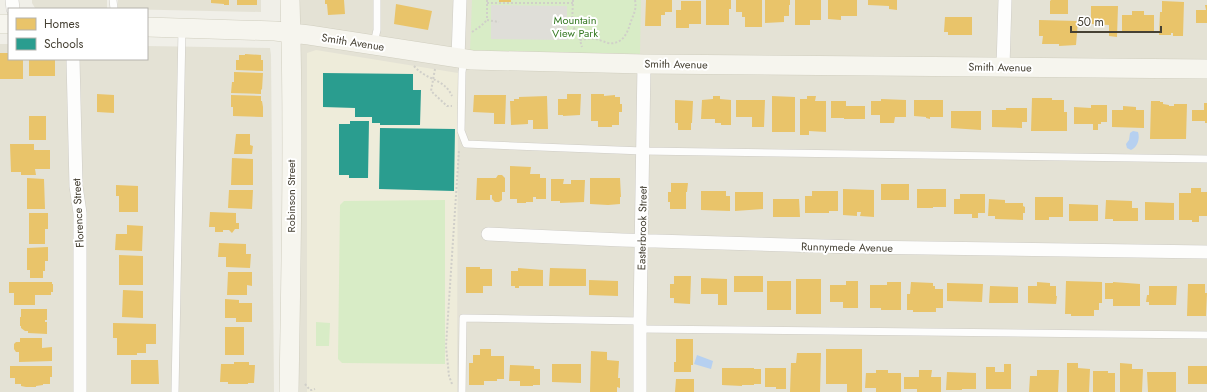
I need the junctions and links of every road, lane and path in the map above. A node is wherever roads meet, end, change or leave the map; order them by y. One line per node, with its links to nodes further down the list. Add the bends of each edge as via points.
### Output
1 (290, 0): 14 (street, Robinson Street)
2 (377, 0): 17 (lane)
3 (460, 0): 18 (street)
4 (487, 0): 8 (path)
5 (573, 0): 9 (path)
6 (635, 0): 16 (path, via 635,14 628,32 621,40 610,43 591,38)
7 (1005, 0): 23 (street)
8 (487, 3): 9 (path); 10 (path)
9 (573, 3): 16 (path, via 572,24)
10 (487, 20): 11 (path); 15 (path)
11 (499, 22)
12 (148, 27): 13 (street, Smith Avenue)
13 (182, 28): 14 (street, Smith Avenue); 39 (lane)
14 (291, 33): 17 (street, Smith Avenue); 40 (street, Robinson Street)
15 (471, 33)
16 (580, 40): 20 (path)
17 (374, 45): 18 (street, Smith Avenue)
18 (461, 58): 20 (street, Smith Avenue); 28 (lane)
19 (73, 60): 38 (street, Florence Street, via 76,186 80,213)
20 (584, 62): 22 (street, Smith Avenue)
21 (412, 64): 26 (path, via 423,75)
22 (644, 64): 23 (street, Smith Avenue); 30 (street, Easterbrook Street)
23 (1003, 67): 25 (street, Smith Avenue)
24 (435, 68): 26 (path)
25 (1207, 69)
26 (433, 80): 27 (path, via 447,88); 28 (path, via 431,91 447,106)
27 (452, 99)
28 (462, 106): 29 (lane)
29 (461, 131): 30 (lane, via 466,144); 37 (path, via 446,346)
30 (643, 151): 31 (lane); 33 (street, Easterbrook Street)
31 (1207, 159)
32 (488, 234): 33 (street, Runnymede Avenue)
33 (642, 241): 34 (street, Runnymede Avenue, via 864,248); 35 (street, Easterbrook Street)
34 (1207, 252)
35 (641, 325): 36 (lane); 41 (lane, via 463,318); 42 (street, Easterbrook Street)
36 (1207, 335)
37 (449, 376)
38 (80, 392)
39 (175, 392)
40 (289, 392)
41 (462, 392)
42 (640, 392)

